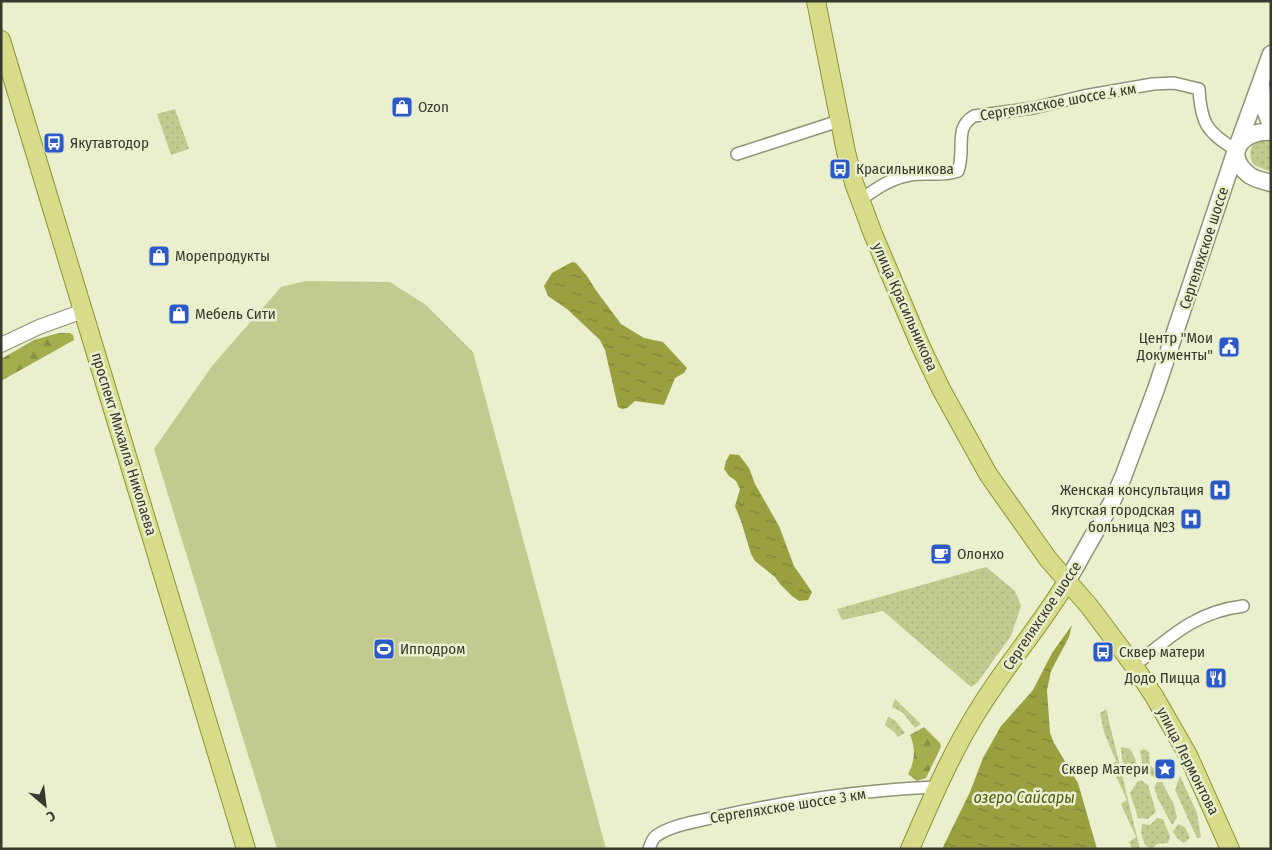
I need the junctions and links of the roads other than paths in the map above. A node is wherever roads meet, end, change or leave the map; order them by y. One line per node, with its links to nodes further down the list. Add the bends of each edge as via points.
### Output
1 (816, 1): 5 (main road, улица Красильникова)
2 (1, 40): 14 (main road, проспект Михаила Николаева)
3 (1271, 54): 4 (main road, Сергеляхское шоссе)
4 (1260, 82): 6 (main road); 8 (main road, Сергеляхское шоссе)
5 (839, 121): 9 (street); 12 (main road, улица Красильникова)
6 (1271, 126)
7 (1271, 132): 8 (main road, Сергеляхское шоссе, via 1250,134)
8 (1236, 150): 10 (main road, via 1236,157); 12 (street, Сергеляхское шоссе 4 км, via 1209,130 1203,120 1199,89 1174,83 1153,84 1033,108 974,116 965,121 962,128 962,161 958,171 948,175 910,175 886,183); 13 (main road, Сергеляхское шоссе)
9 (737, 154)
10 (1250, 176): 11 (main road); 13 (main road)
11 (1271, 183)
12 (860, 200): 16 (main road, улица Красильникова, via 941,390 988,474 1048,559)
13 (1219, 202): 16 (main road, Сергеляхское шоссе, via 1159,382 1123,477)
14 (83, 311): 15 (street, via 39,327); 20 (main road, проспект Михаила Николаева)
15 (1, 346)
16 (1068, 580): 18 (main road, улица Лермонтова); 19 (main road, Сергеляхское шоссе, via 980,707)
17 (1243, 606): 18 (street, via 1224,608 1193,621)
18 (1134, 666): 23 (main road, улица Лермонтова, via 1188,755)
19 (937, 787): 21 (street, Сергеляхское шоссе 3 км, via 869,793 730,814 668,829 654,837); 22 (main road, Сергеляхское шоссе)
20 (246, 849)
21 (648, 849)
22 (910, 849)
23 (1230, 849)

